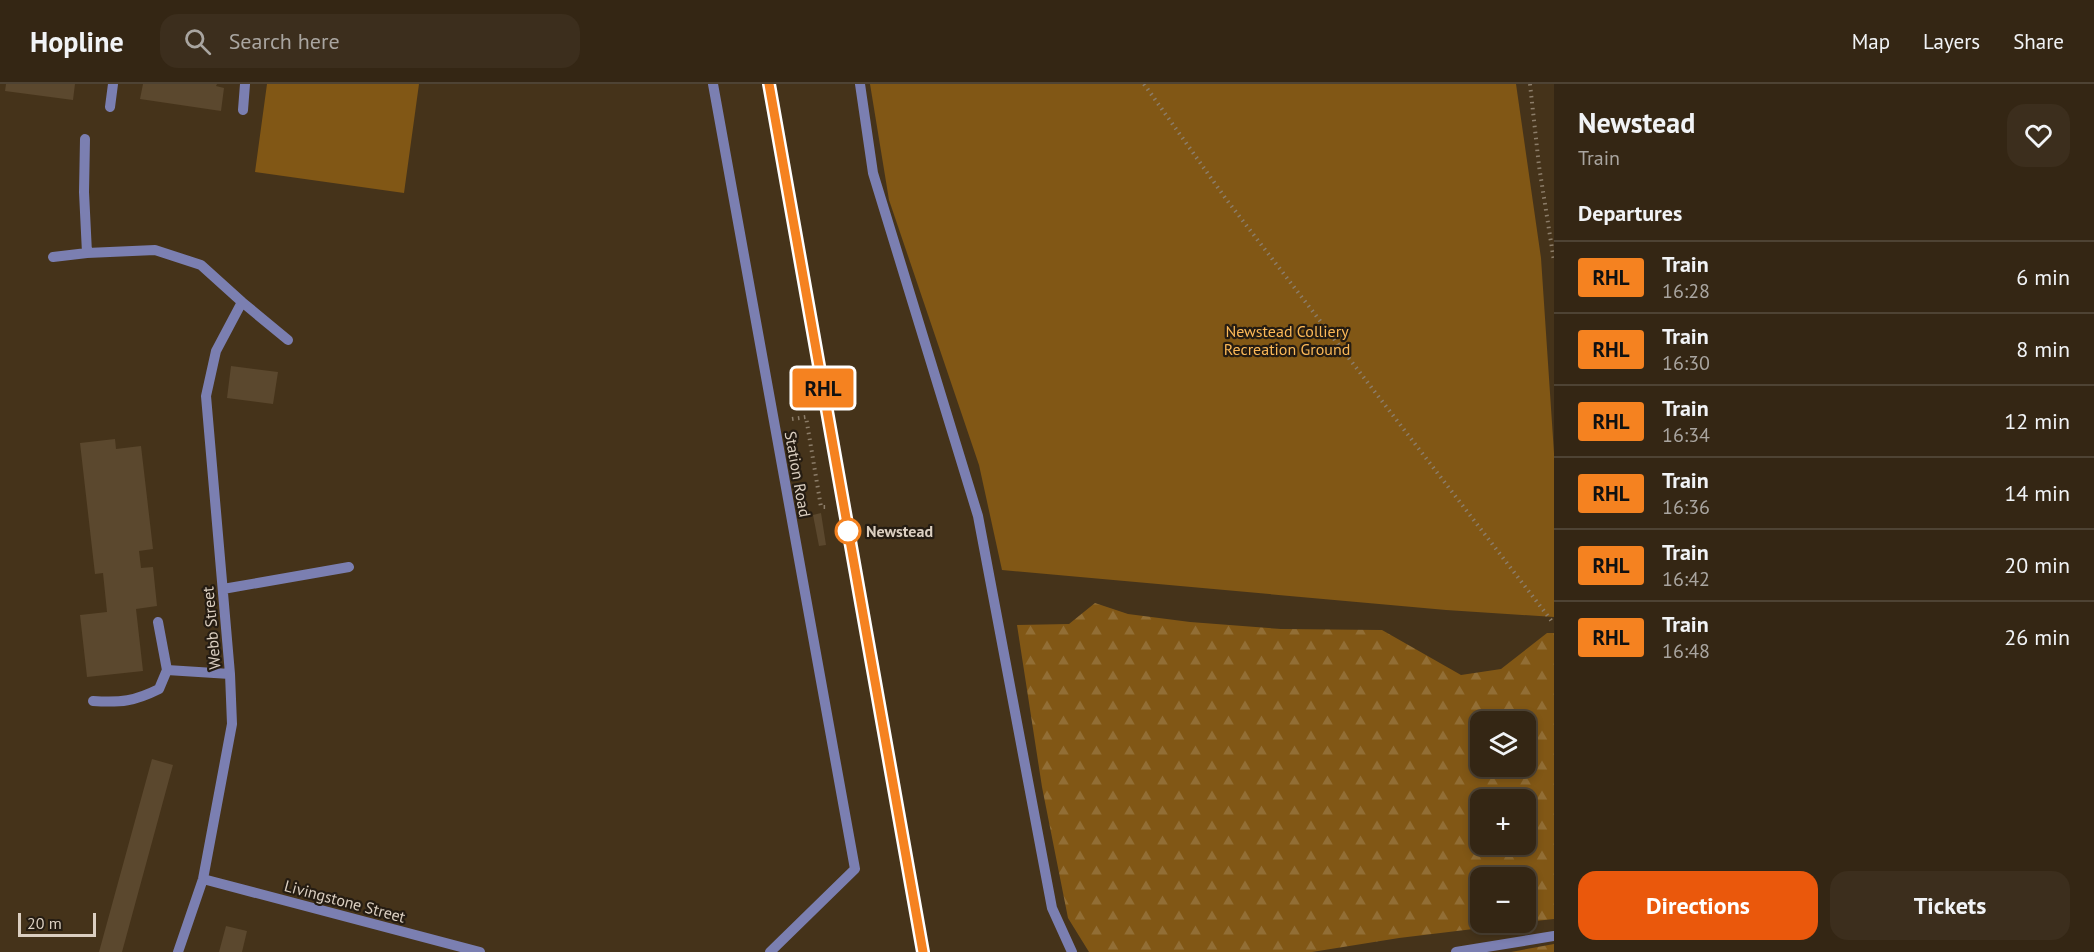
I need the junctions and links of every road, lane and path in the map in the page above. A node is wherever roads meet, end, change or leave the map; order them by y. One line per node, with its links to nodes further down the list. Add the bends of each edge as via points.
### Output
1 (113, 84): 7 (street)
2 (245, 84): 8 (street)
3 (712, 84): 15 (street, Station Road)
4 (860, 84): 29 (street, via 873,173 978,516 1052,908)
5 (1144, 84): 20 (path, via 1226,199)
6 (1530, 84): 12 (path)
7 (110, 107)
8 (243, 111)
9 (85, 139): 10 (street)
10 (87, 253): 11 (street); 13 (street, via 155,250 201,265)
11 (53, 257)
12 (1554, 261)
13 (242, 302): 14 (street); 18 (street, Webb Street, via 216,351 206,396)
14 (288, 339)
15 (774, 422): 16 (path, via 806,417 821,507); 28 (street, Station Road, via 855,868)
16 (826, 507)
17 (349, 567): 18 (street)
18 (223, 589): 22 (street, Webb Street)
19 (158, 622): 21 (street)
20 (1554, 624)
21 (167, 670): 22 (street); 23 (street, via 159,689 138,699 116,703)
22 (230, 674): 24 (street, Webb Street, via 232,724)
23 (93, 701)
24 (203, 879): 26 (street, Webb Street); 27 (street, Livingstone Street)
25 (1554, 936): 30 (street)
26 (178, 952)
27 (480, 952)
28 (770, 952)
29 (1072, 952)
30 (1456, 952)

